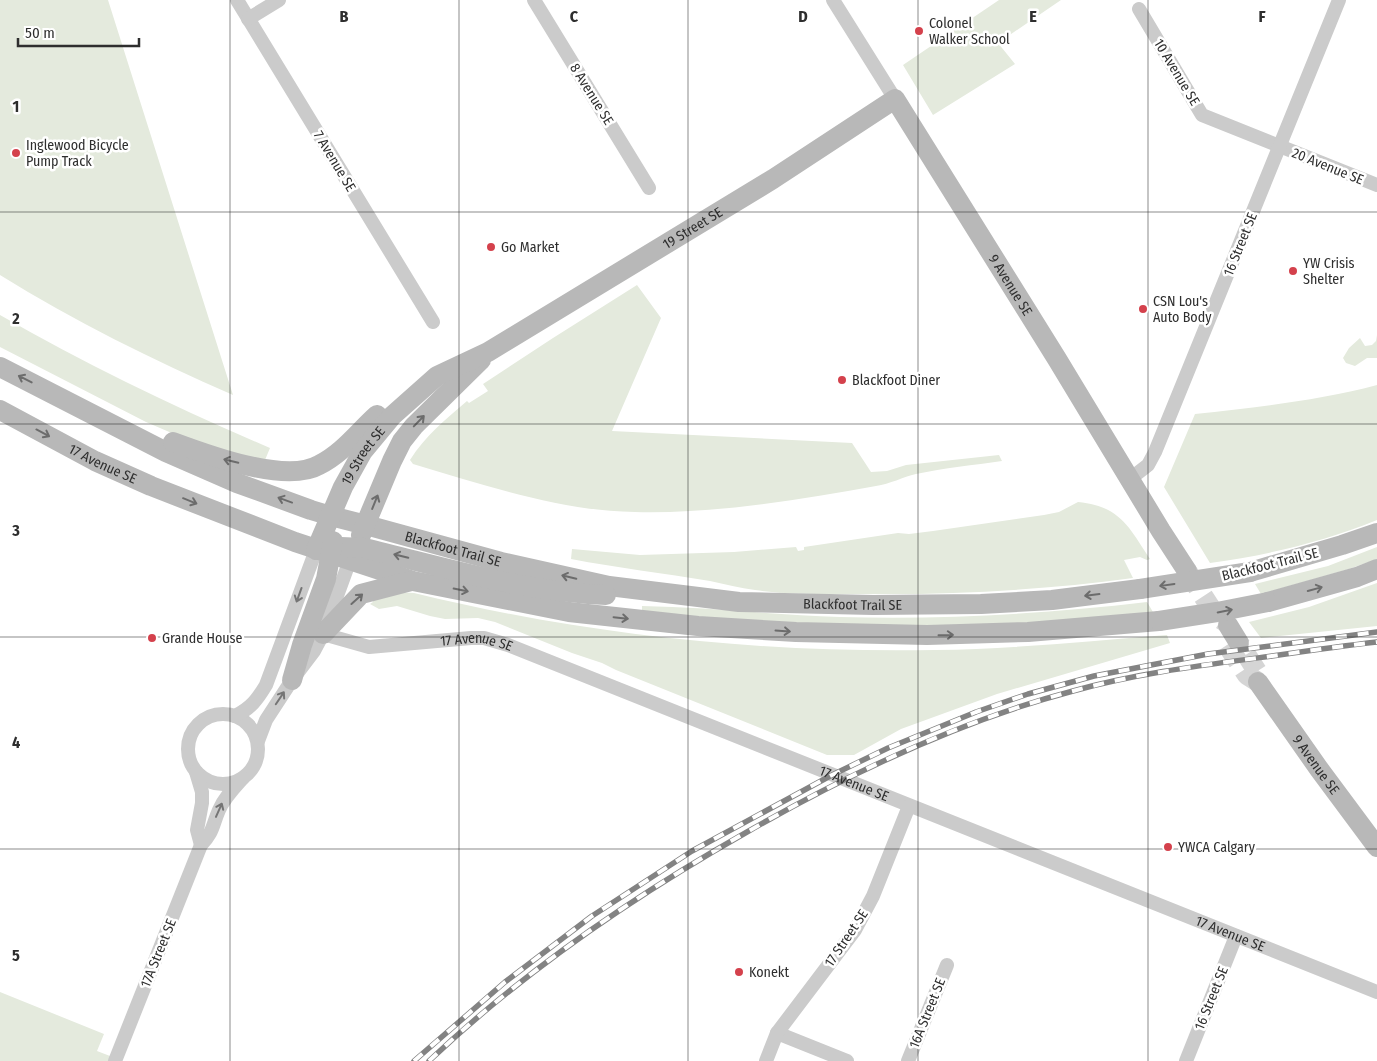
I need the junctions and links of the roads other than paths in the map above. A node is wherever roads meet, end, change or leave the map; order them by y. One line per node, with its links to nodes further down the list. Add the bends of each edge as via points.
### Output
1 (236, 0): 7 (street, 7 Avenue SE)
2 (279, 0): 7 (street)
3 (534, 0): 11 (street, 8 Avenue SE)
4 (833, 0): 8 (street, 9 Avenue SE)
5 (1339, 0): 9 (street, 16 Street SE)
6 (1139, 9): 9 (street, 10 Avenue SE, via 1202,114)
7 (248, 19): 12 (street, 7 Avenue SE)
8 (895, 99): 13 (main road, 19 Street SE, via 772,179); 18 (main road, 9 Avenue SE)
9 (1280, 147): 10 (street, 20 Avenue SE); 18 (street, 16 Street SE, via 1155,452 1148,466)
10 (1377, 185)
11 (649, 188)
12 (433, 322)
13 (488, 352): 15 (main road, 19 Street SE); 20 (main road, 19 Street SE, one-way to 13, via 402,441)
14 (0, 367): 16 (main road, one-way to 14)
15 (437, 376): 16 (main road, one-way to 16, via 398,396 340,451 317,467 303,471 280,471 226,460); 19 (main road, 19 Street SE, via 392,416 368,443 352,468)
16 (80, 408): 19 (main road, one-way to 16, via 237,483)
17 (0, 410): 22 (main road, 17 Avenue SE, one-way to 22, via 95,461 151,486)
18 (1130, 479): 24 (main road, 9 Avenue SE)
19 (330, 516): 20 (main road, Blackfoot Trail SE); 22 (main road, 19 Street SE)
20 (366, 524): 22 (main road, 19 Street SE); 26 (main road, Blackfoot Trail SE, one-way to 20, via 609,586 510,564)
21 (1377, 532): 26 (main road, Blackfoot Trail SE, one-way to 26, bridge, via 1250,572 1052,600 932,606 738,602)
22 (337, 552): 25 (main road); 26 (main road, one-way to 22, via 572,594 506,583 392,554); 28 (street); 30 (main road); 32 (street, one-way to 32, via 258,698 247,710)
23 (1377, 569): 25 (main road, one-way to 23, bridge, via 569,612 698,626 928,635 1028,632 1217,612 1268,602)
24 (1188, 571)
25 (413, 581): 28 (main road, one-way to 25, via 361,594)
26 (691, 597)
27 (1222, 626): 29 (main road)
28 (323, 634): 30 (street); 36 (street, 17 Avenue SE, via 369,647 471,638 508,645)
29 (1233, 644)
30 (292, 680): 33 (street, one-way to 30, via 266,720)
31 (1258, 682): 38 (main road, 9 Avenue SE)
32 (235, 716): 33 (street, via 247,723); 34 (street, via 217,714 193,729 187,748 188,758)
33 (258, 741): 35 (street, via 254,767)
34 (196, 772): 35 (street, via 218,784); 37 (street, 17A Street SE, via 202,792 197,830)
35 (243, 778): 37 (street, 17A Street SE, one-way to 35, via 211,835 219,809)
36 (909, 806): 39 (street, 17 Avenue SE); 42 (street, 17 Street SE, via 873,896 855,930)
37 (201, 845): 43 (street, 17A Street SE)
38 (1377, 847)
39 (1236, 936): 41 (street, 17 Avenue SE); 47 (street, 16 Street SE)
40 (946, 965): 46 (street, 16A Street SE)
41 (1377, 992)
42 (777, 1033): 44 (street, 17 Street SE); 45 (street)
43 (115, 1061)
44 (766, 1061)
45 (847, 1061)
46 (908, 1061)
47 (1186, 1061)

